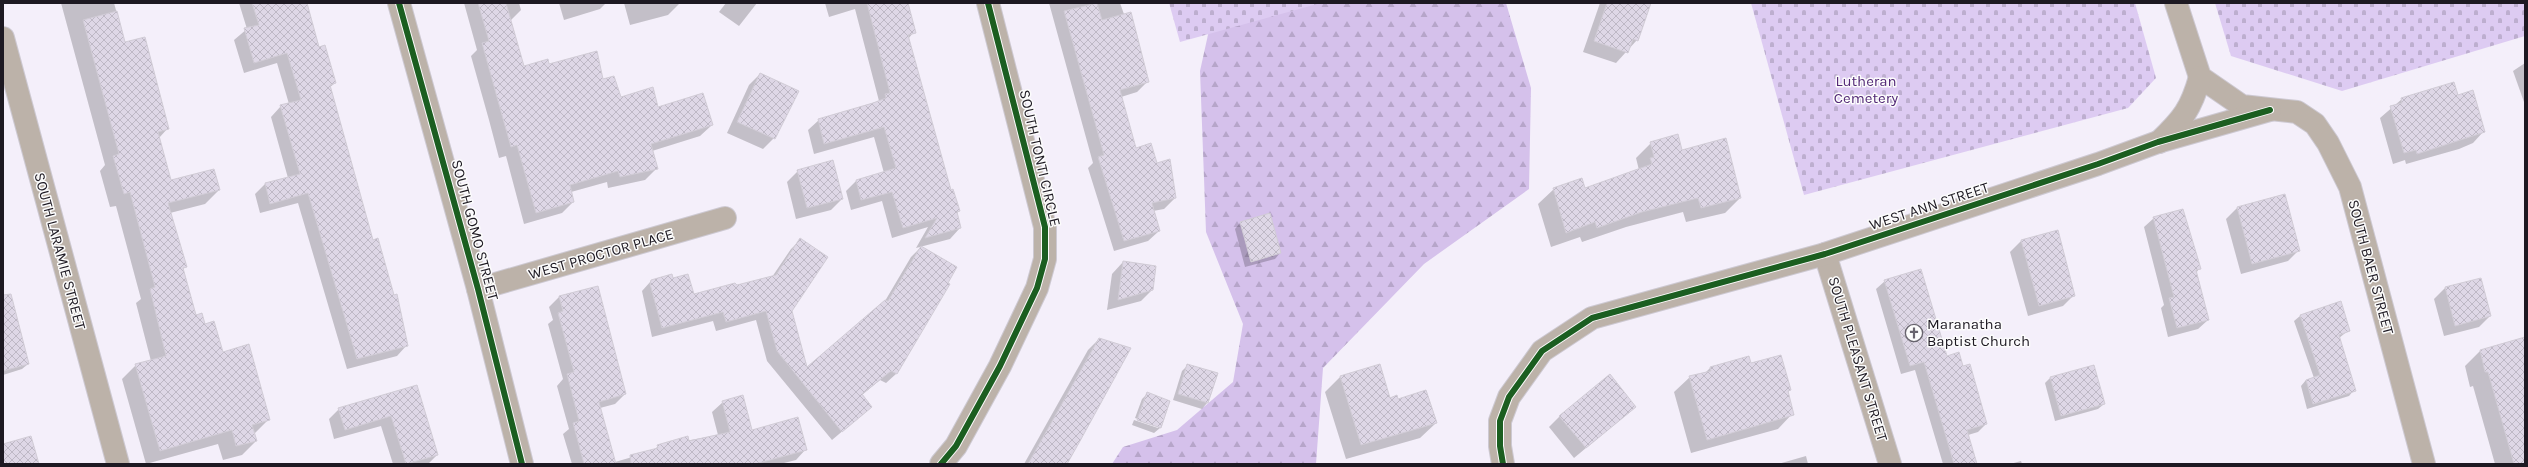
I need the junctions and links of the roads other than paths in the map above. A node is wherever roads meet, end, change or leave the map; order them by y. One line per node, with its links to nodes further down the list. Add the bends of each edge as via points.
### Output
1 (399, 3): 11 (street, SOUTH GOMO STREET)
2 (988, 3): 14 (street, SOUTH TONTI CIRCLE, via 1046,227 1045,259 1038,288 1000,366 956,446)
3 (2176, 3): 5 (street)
4 (3, 38): 6 (street, SOUTH LARAMIE STREET)
5 (2200, 77): 7 (street, via 2242,106); 8 (street, via 2193,102 2176,126)
6 (12, 106): 12 (street, SOUTH LARAMIE STREET)
7 (2270, 110): 8 (street, WEST ANN STREET); 17 (street, SOUTH BAER STREET, via 2297,112 2315,124 2328,143 2350,187)
8 (2158, 142): 10 (street, WEST ANN STREET)
9 (725, 218): 11 (street, WEST PROCTOR PLACE)
10 (1825, 254): 15 (street, WEST ANN STREET, via 1592,318 1542,350 1509,397 1500,420); 16 (street, SOUTH PLEASANT STREET)
11 (478, 289): 13 (street, SOUTH GOMO STREET)
12 (118, 464)
13 (522, 464)
14 (941, 464)
15 (1503, 464)
16 (1890, 464)
17 (2424, 464)

